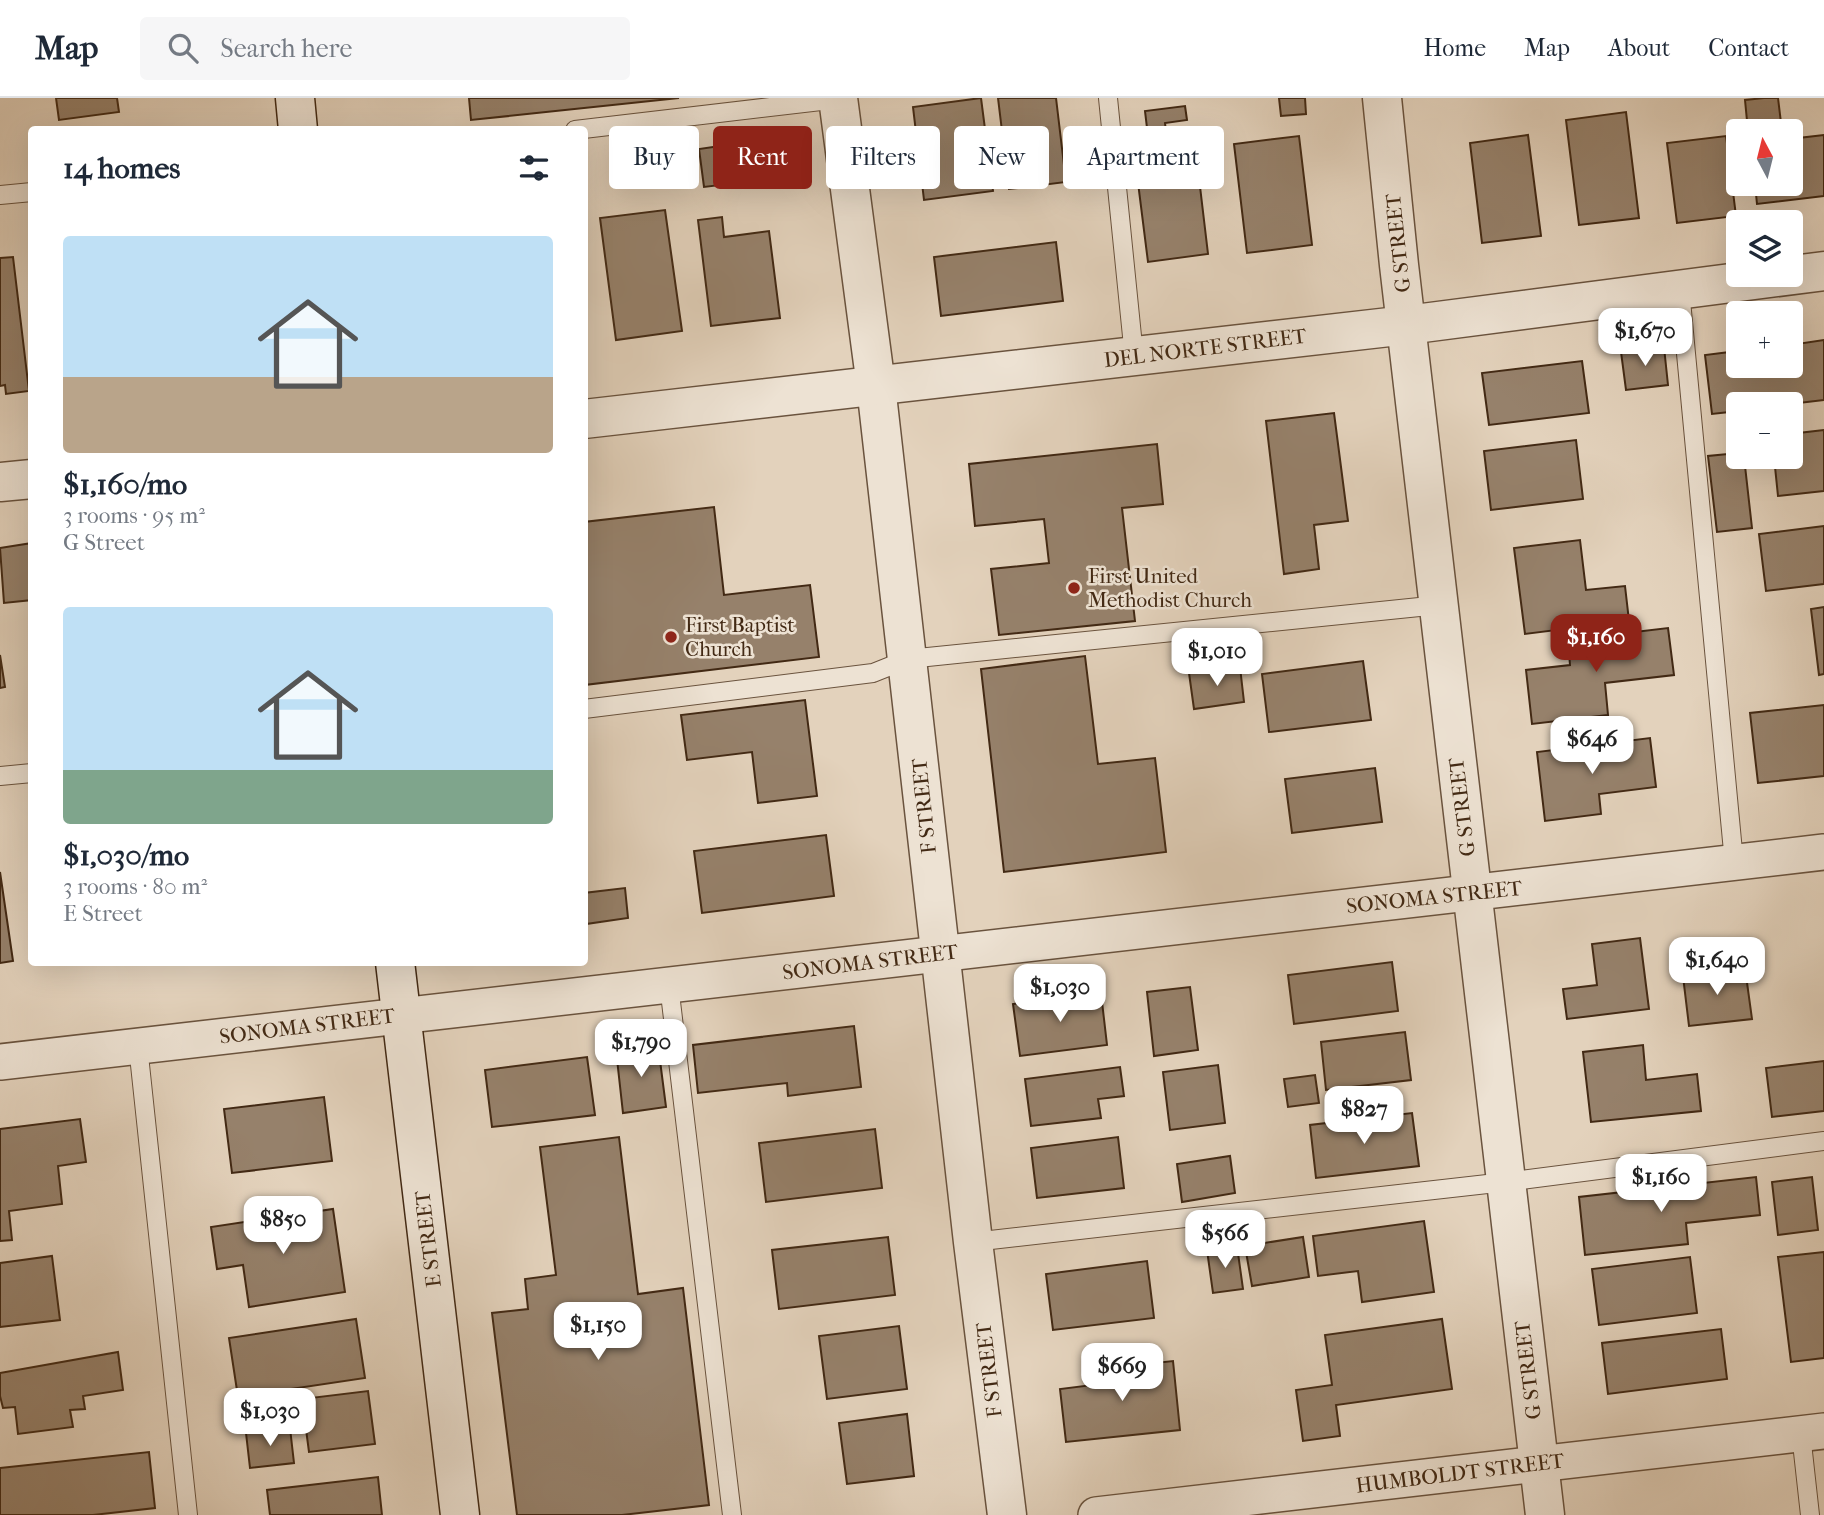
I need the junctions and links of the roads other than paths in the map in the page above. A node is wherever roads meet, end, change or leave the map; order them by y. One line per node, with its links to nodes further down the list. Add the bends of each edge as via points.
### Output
1 (295, 98): 5 (street)
2 (1108, 98): 12 (lane)
3 (1382, 98): 11 (street, G STREET)
4 (838, 99): 6 (lane); 13 (street, F STREET)
5 (298, 126)
6 (588, 128)
7 (28, 192): 8 (lane)
8 (0, 195)
9 (1824, 271): 10 (street, DEL NORTE STREET)
10 (1680, 289): 11 (street, DEL NORTE STREET); 23 (lane)
11 (1407, 325): 12 (street, DEL NORTE STREET); 17 (street, G STREET)
12 (1135, 356): 13 (street, DEL NORTE STREET)
13 (876, 386): 14 (street, DEL NORTE STREET); 18 (street, F STREET)
14 (588, 419)
15 (28, 479): 16 (street)
16 (0, 482)
17 (1439, 605): 18 (lane); 24 (street, G STREET)
18 (908, 659): 19 (lane, via 873,673); 25 (street, F STREET)
19 (588, 709)
20 (28, 773): 21 (lane)
21 (0, 776)
22 (1824, 852): 23 (street, SONOMA STREET)
23 (1734, 862): 24 (street, SONOMA STREET)
24 (1472, 892): 25 (street, SONOMA STREET); 32 (street, G STREET)
25 (941, 954): 27 (street, SONOMA STREET); 33 (street, F STREET)
26 (396, 966): 28 (street, E STREET)
27 (669, 985): 28 (street, SONOMA STREET); 39 (lane)
28 (402, 1016): 29 (street, SONOMA STREET); 38 (street, E STREET)
29 (138, 1046): 30 (street, SONOMA STREET); 37 (lane)
30 (0, 1062)
31 (1824, 1141): 32 (lane)
32 (1505, 1182): 33 (lane); 35 (street, G STREET)
33 (973, 1242): 40 (street, F STREET)
34 (1813, 1433): 35 (street, HUMBOLDT STREET); 43 (lane)
35 (1539, 1464): 36 (street, HUMBOLDT STREET); 42 (street, G STREET)
36 (1270, 1505): 41 (street, HUMBOLDT STREET)
37 (188, 1515)
38 (460, 1515)
39 (732, 1515)
40 (1007, 1515)
41 (1096, 1515)
42 (1545, 1515)
43 (1810, 1515)

